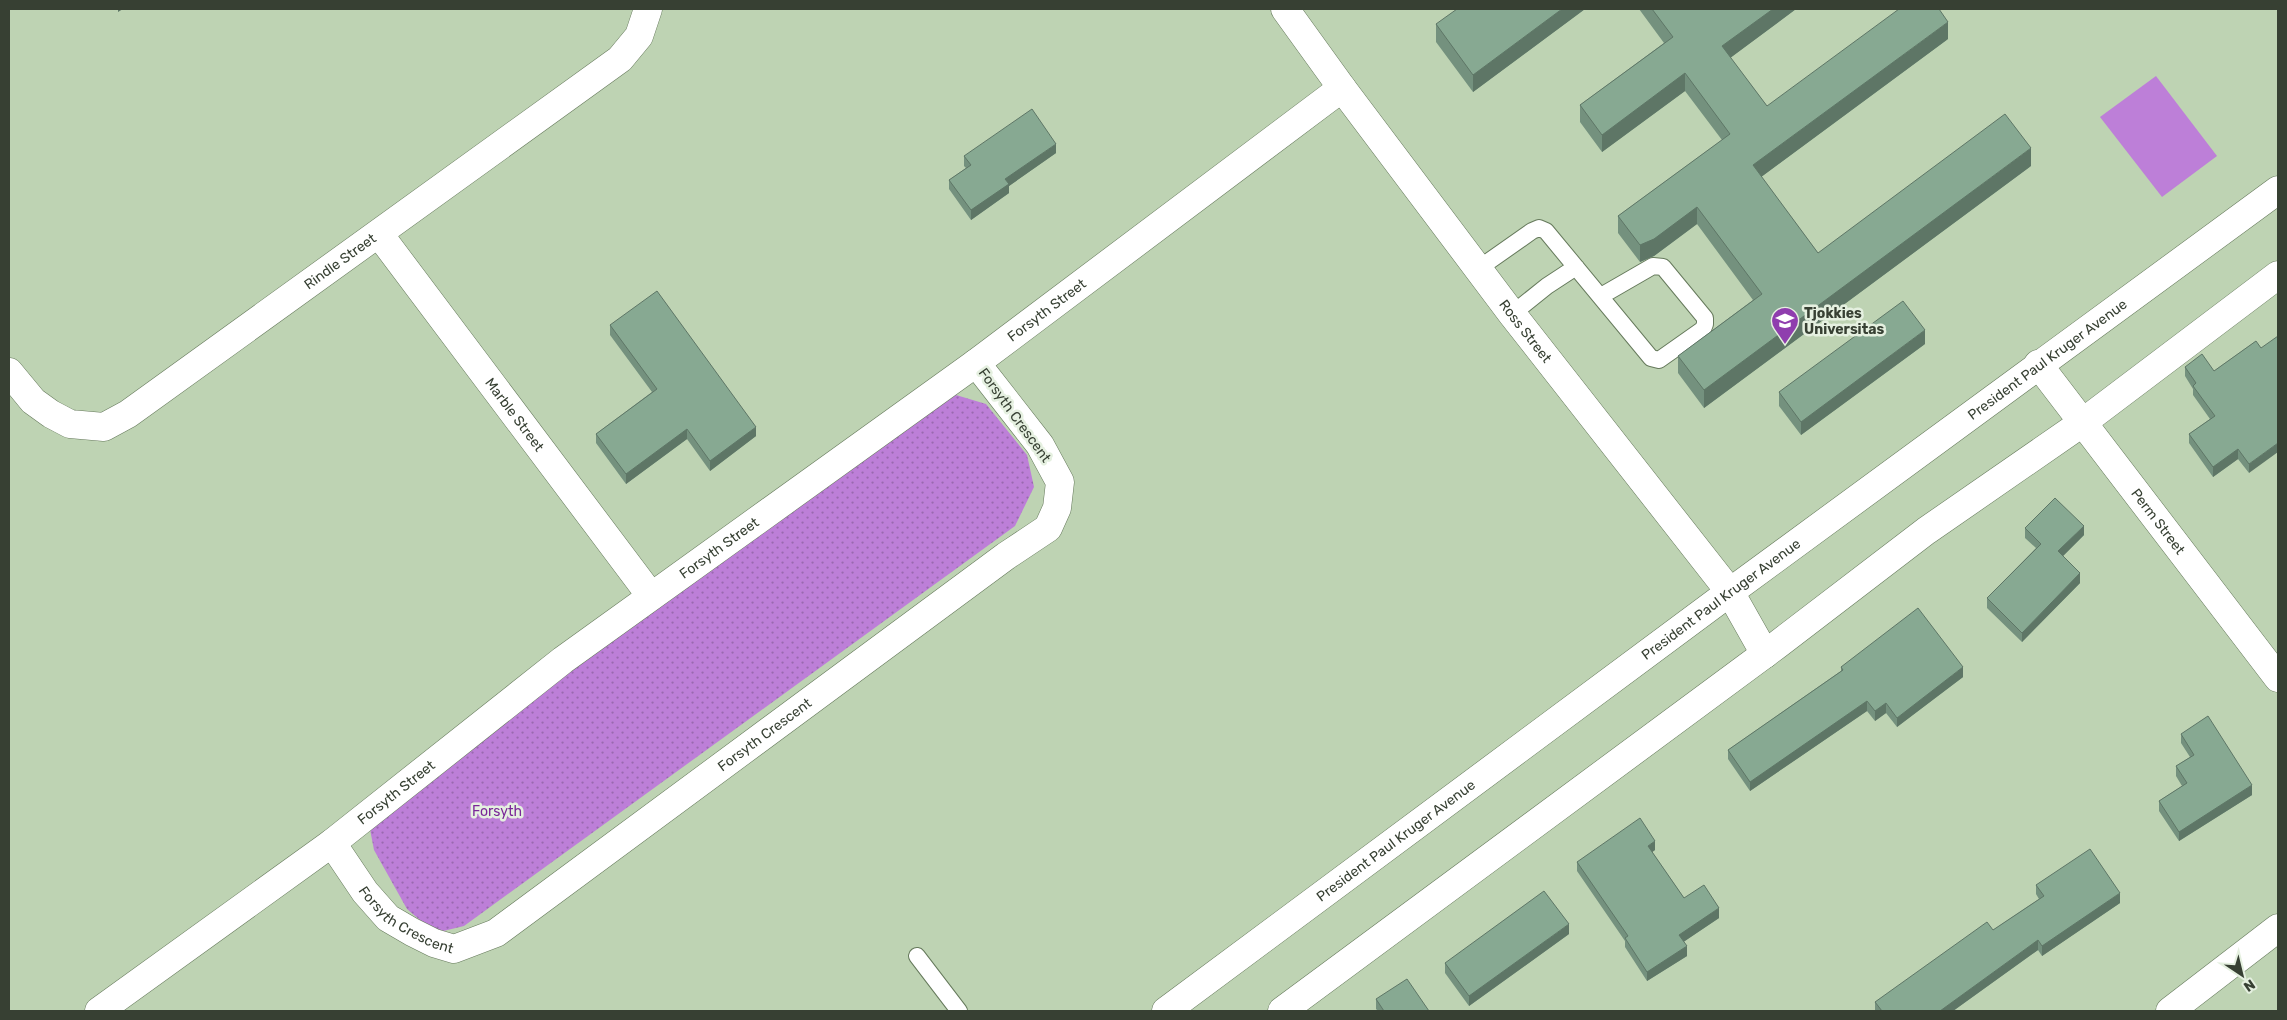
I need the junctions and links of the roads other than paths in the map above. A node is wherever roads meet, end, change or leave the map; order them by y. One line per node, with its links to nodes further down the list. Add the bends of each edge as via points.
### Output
1 (648, 9): 5 (street, Rindle Street, via 639,36 620,59)
2 (1285, 9): 3 (street, Ross Street)
3 (1342, 88): 7 (street, Ross Street); 11 (street, Forsyth Street)
4 (2278, 190): 12 (street, President Paul Kruger Avenue)
5 (379, 234): 13 (street, Rindle Street, via 128,414 104,427 70,424 51,414 33,401); 16 (street, Marble Street)
6 (1576, 267): 7 (lane, via 1546,231 1539,228); 9 (lane); 10 (lane)
7 (1478, 269): 10 (street, Ross Street)
8 (2278, 275): 14 (street)
9 (1601, 296): 9 (lane, via 1655,360 1703,329 1705,324 1705,318 1659,265)
10 (1512, 314): 15 (street, Ross Street)
11 (976, 362): 16 (street, Forsyth Street); 19 (street, Forsyth Crescent, via 1040,445 1060,482 1057,508 1048,528 496,933 454,949 412,932 388,918 365,892)
12 (2038, 364): 14 (street, Perm Street); 15 (street, President Paul Kruger Avenue)
13 (9, 372)
14 (2082, 422): 17 (street, via 1926,531); 18 (street, Perm Street)
15 (1730, 592): 17 (street, Ross Street); 24 (street, President Paul Kruger Avenue)
16 (651, 596): 19 (street, Forsyth Street, via 556,666)
17 (1765, 654): 25 (street)
18 (2278, 678)
19 (332, 843): 22 (street, Forsyth Street)
20 (2278, 928): 26 (street)
21 (918, 956): 23 (lane)
22 (99, 1011)
23 (959, 1011)
24 (1166, 1011)
25 (1282, 1011)
26 (2170, 1011)

